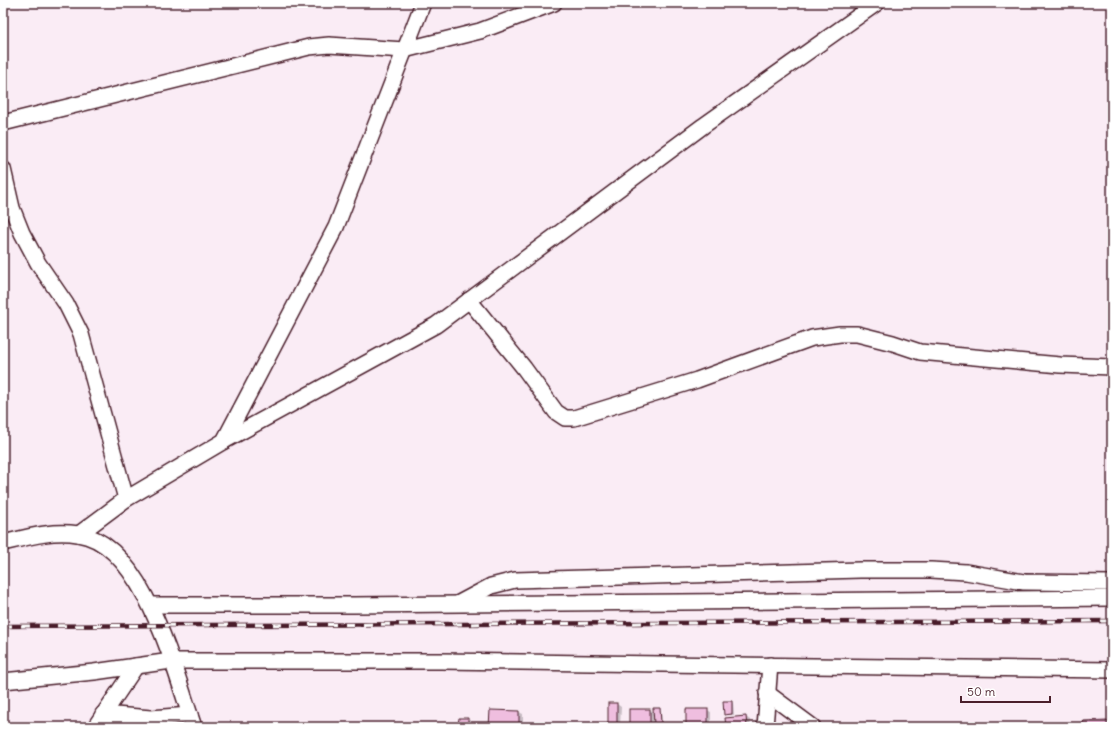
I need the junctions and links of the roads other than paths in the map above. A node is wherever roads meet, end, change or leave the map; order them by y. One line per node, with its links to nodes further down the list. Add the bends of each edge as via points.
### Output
1 (423, 3): 4 (street)
2 (554, 3): 4 (street, via 480,31)
3 (877, 3): 7 (street, via 703,126)
4 (404, 50): 5 (street, via 329,45 309,47); 9 (street, via 336,227)
5 (3, 123)
6 (3, 169): 10 (street, via 12,208 22,233 38,263 66,304 81,334)
7 (468, 300): 8 (street, via 524,368 556,412 566,418 574,418 646,397 812,338 840,334 857,334 920,352 1060,365); 9 (street, via 436,324)
8 (1112, 367)
9 (224, 441): 10 (street)
10 (126, 499): 11 (street)
11 (79, 534): 12 (street, via 46,533); 16 (street, via 100,541 120,558 135,577)
12 (4, 541)
13 (1112, 583): 15 (street, via 1024,582 966,572 931,570 639,575 515,580 491,586)
14 (1112, 598): 15 (street)
15 (458, 604): 16 (street)
16 (151, 605): 17 (street)
17 (171, 661): 18 (street); 19 (street); 24 (street)
18 (770, 665): 20 (street); 22 (street)
19 (136, 666): 21 (street); 23 (street)
20 (1112, 670)
21 (3, 680)
22 (767, 693): 26 (street); 27 (street)
23 (103, 714): 24 (street); 25 (street)
24 (192, 721)
25 (95, 727)
26 (765, 727)
27 (814, 727)

